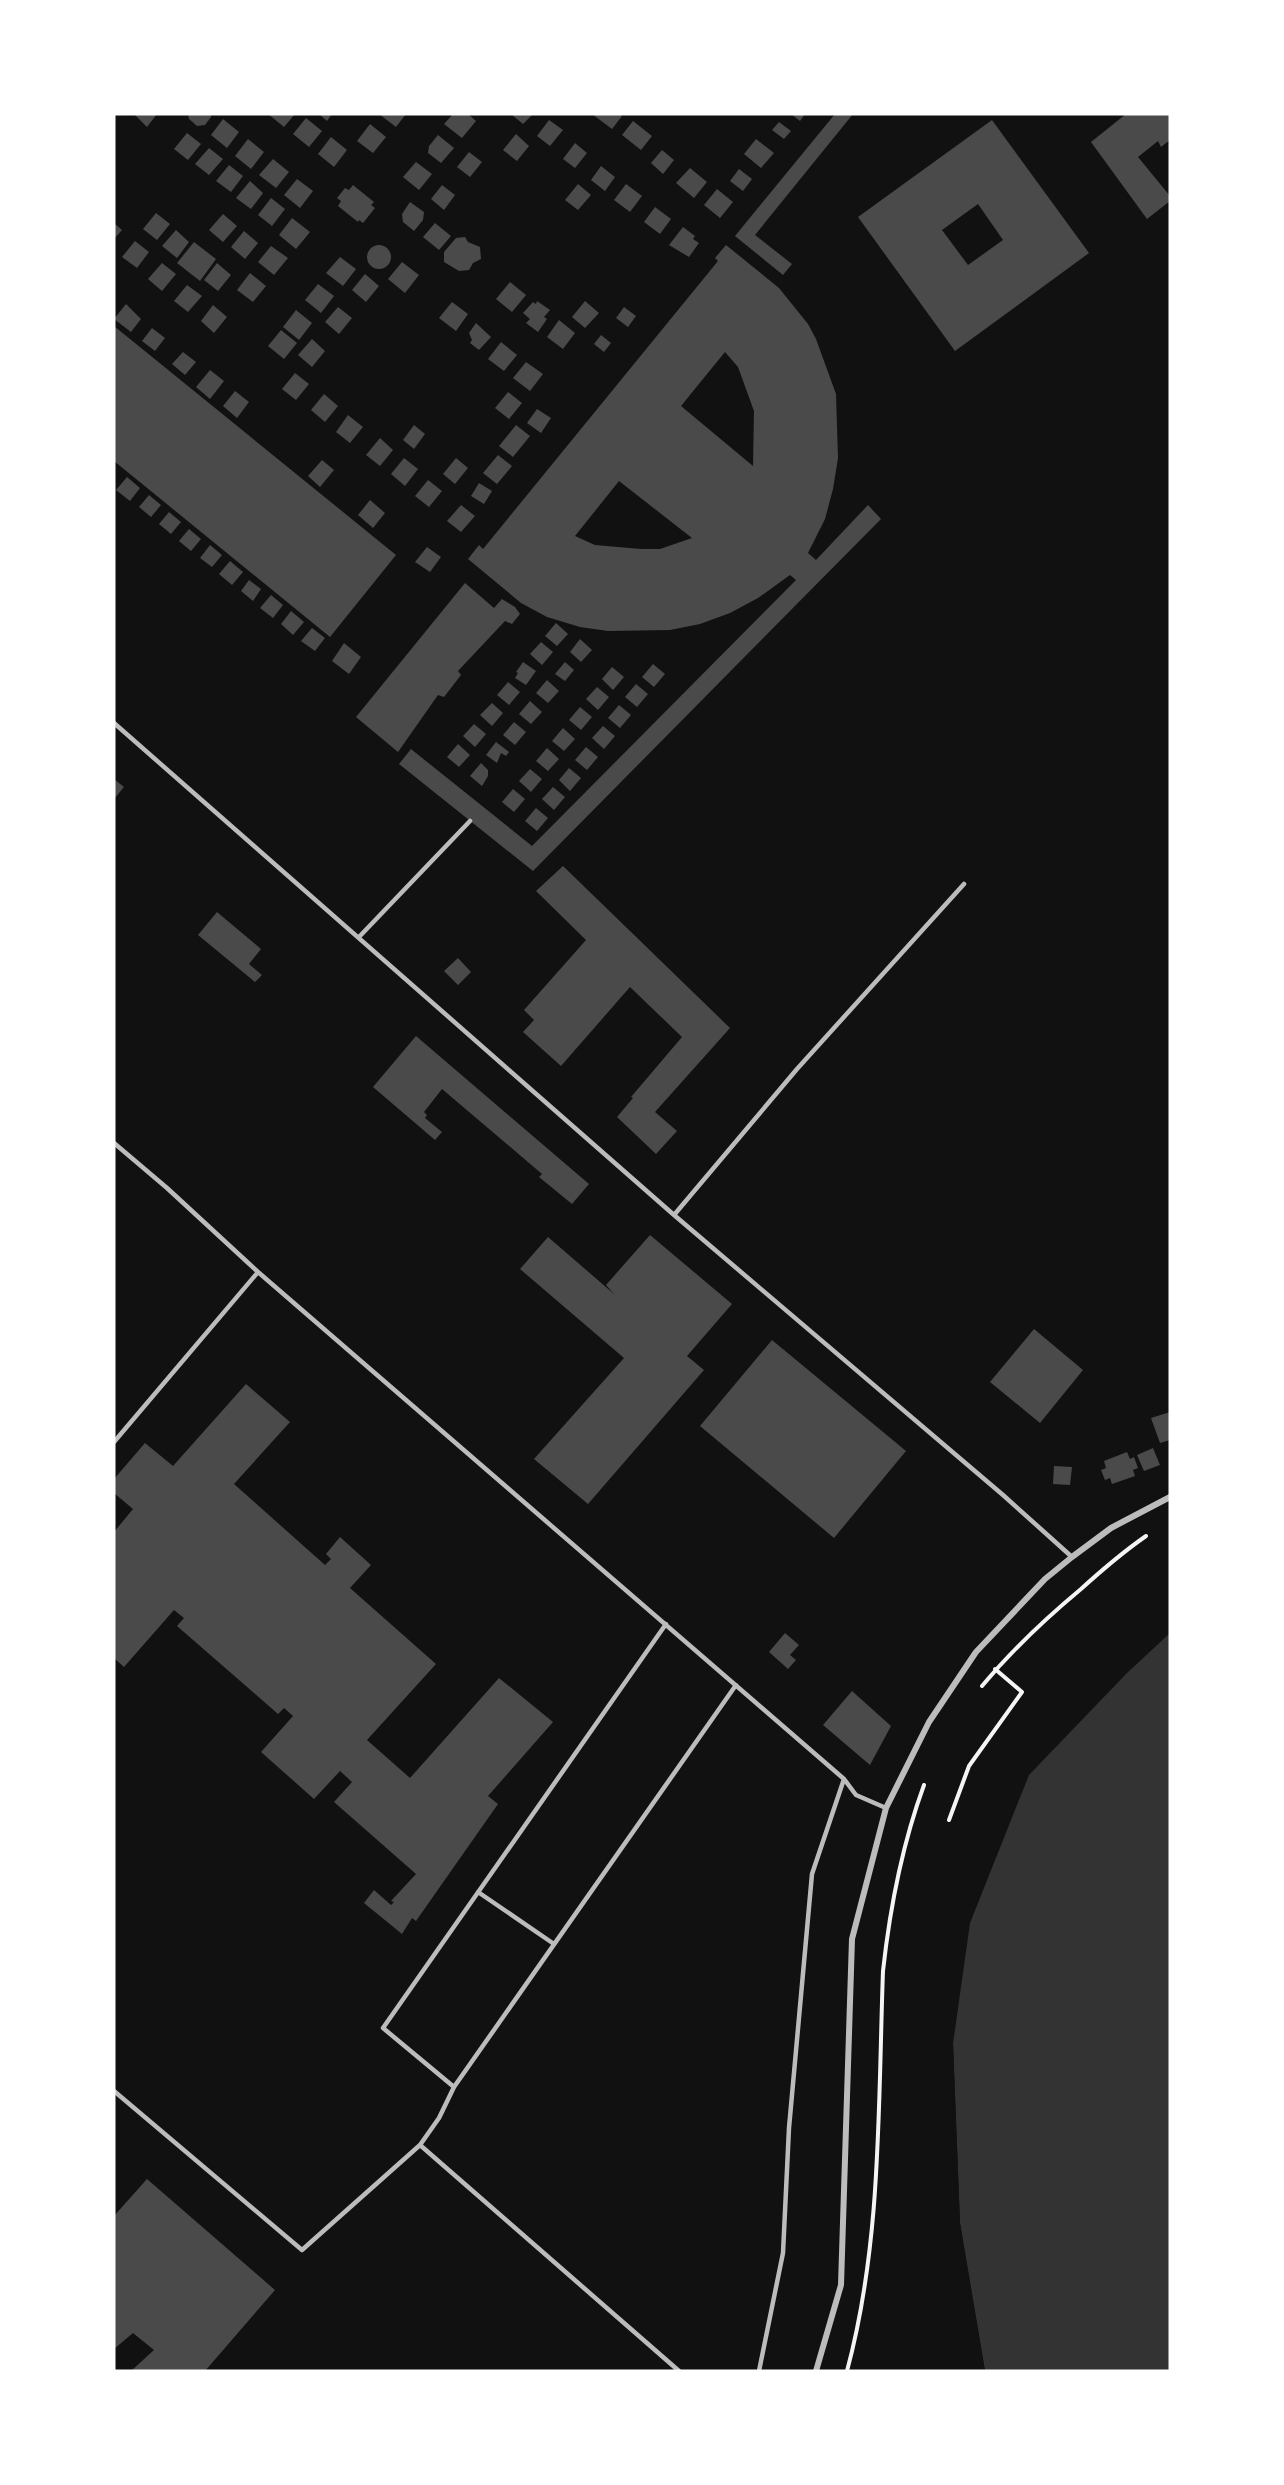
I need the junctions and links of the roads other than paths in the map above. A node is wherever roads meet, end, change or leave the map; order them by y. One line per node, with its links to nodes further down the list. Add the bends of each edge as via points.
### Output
1 (114, 723): 4 (lane)
2 (470, 821): 4 (lane)
3 (964, 884): 6 (lane, via 797,1069)
4 (359, 937): 6 (lane)
5 (114, 1143): 7 (lane)
6 (674, 1215): 10 (lane)
7 (258, 1272): 8 (lane); 11 (lane)
8 (114, 1442)
9 (1170, 1497): 10 (street, via 1111,1528)
10 (1072, 1557): 14 (street, via 1045,1579 976,1652 929,1722)
11 (666, 1624): 12 (lane); 15 (lane)
12 (736, 1685): 13 (lane); 16 (lane)
13 (844, 1779): 14 (lane, via 855,1795); 21 (lane, via 812,1874 789,2128 783,2253)
14 (886, 1808): 22 (street, via 852,1939 841,2285)
15 (478, 1892): 16 (lane); 17 (lane, via 383,2028)
16 (554, 1944): 17 (lane)
17 (454, 2087): 19 (lane)
18 (114, 2091): 19 (lane, via 302,2250)
19 (420, 2145): 20 (lane)
20 (679, 2371)
21 (759, 2371)
22 (816, 2371)

